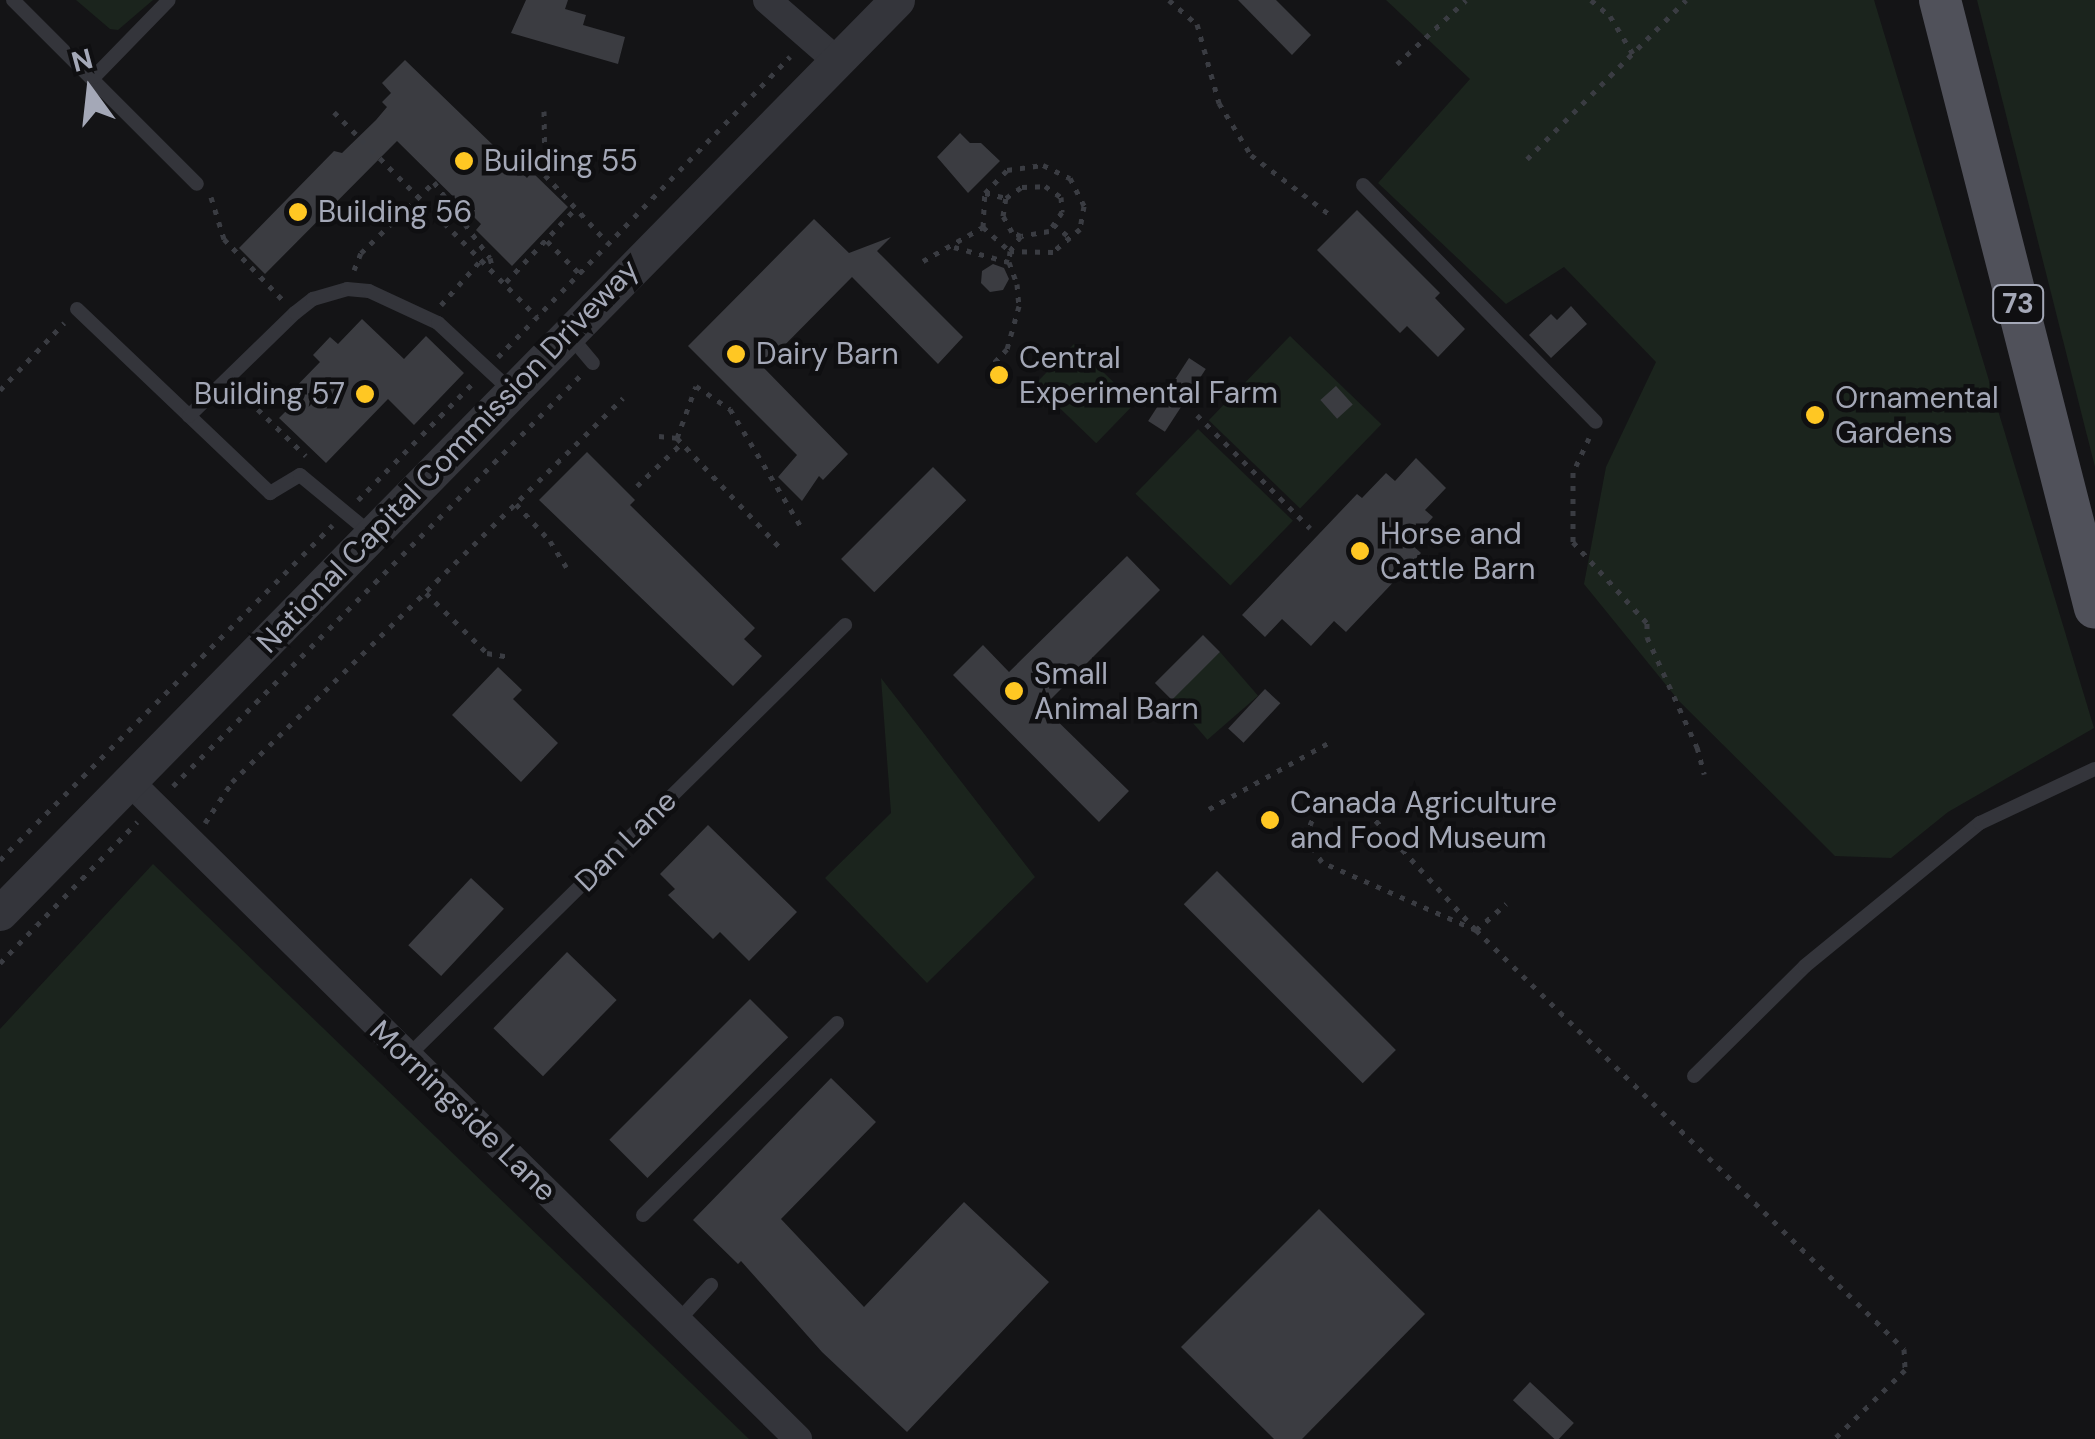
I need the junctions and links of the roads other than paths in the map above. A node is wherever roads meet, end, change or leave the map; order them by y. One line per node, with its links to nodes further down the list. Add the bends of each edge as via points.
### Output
1 (13, 0): 7 (lane)
2 (169, 0): 7 (lane)
3 (766, 0): 6 (street)
4 (898, 0): 6 (street, National Capital Commission Driveway)
5 (1940, 0): 17 (main road, 73)
6 (837, 62): 11 (street, National Capital Commission Driveway)
7 (94, 77): 8 (lane)
8 (197, 184)
9 (1363, 185): 15 (lane)
10 (77, 309): 14 (lane)
11 (553, 325): 12 (lane); 13 (street, National Capital Commission Driveway)
12 (593, 362)
13 (499, 379): 14 (lane, via 431,319 369,291 347,290 312,299 295,312); 16 (street, National Capital Commission Driveway)
14 (189, 416): 16 (lane, via 270,493 300,475)
15 (1596, 422)
16 (358, 523): 20 (street, National Capital Commission Driveway)
17 (2095, 608)
18 (845, 625): 23 (lane, Dan Lane)
19 (2095, 768): 24 (lane, via 1980,823 1805,966)
20 (142, 794): 21 (street, National Capital Commission Driveway); 23 (street, Morningside Lane)
21 (0, 912)
22 (837, 1023): 25 (lane)
23 (407, 1057): 27 (street, Morningside Lane)
24 (1694, 1076)
25 (643, 1215)
26 (711, 1285): 27 (lane)
27 (678, 1321): 28 (street, Morningside Lane)
28 (798, 1439)

